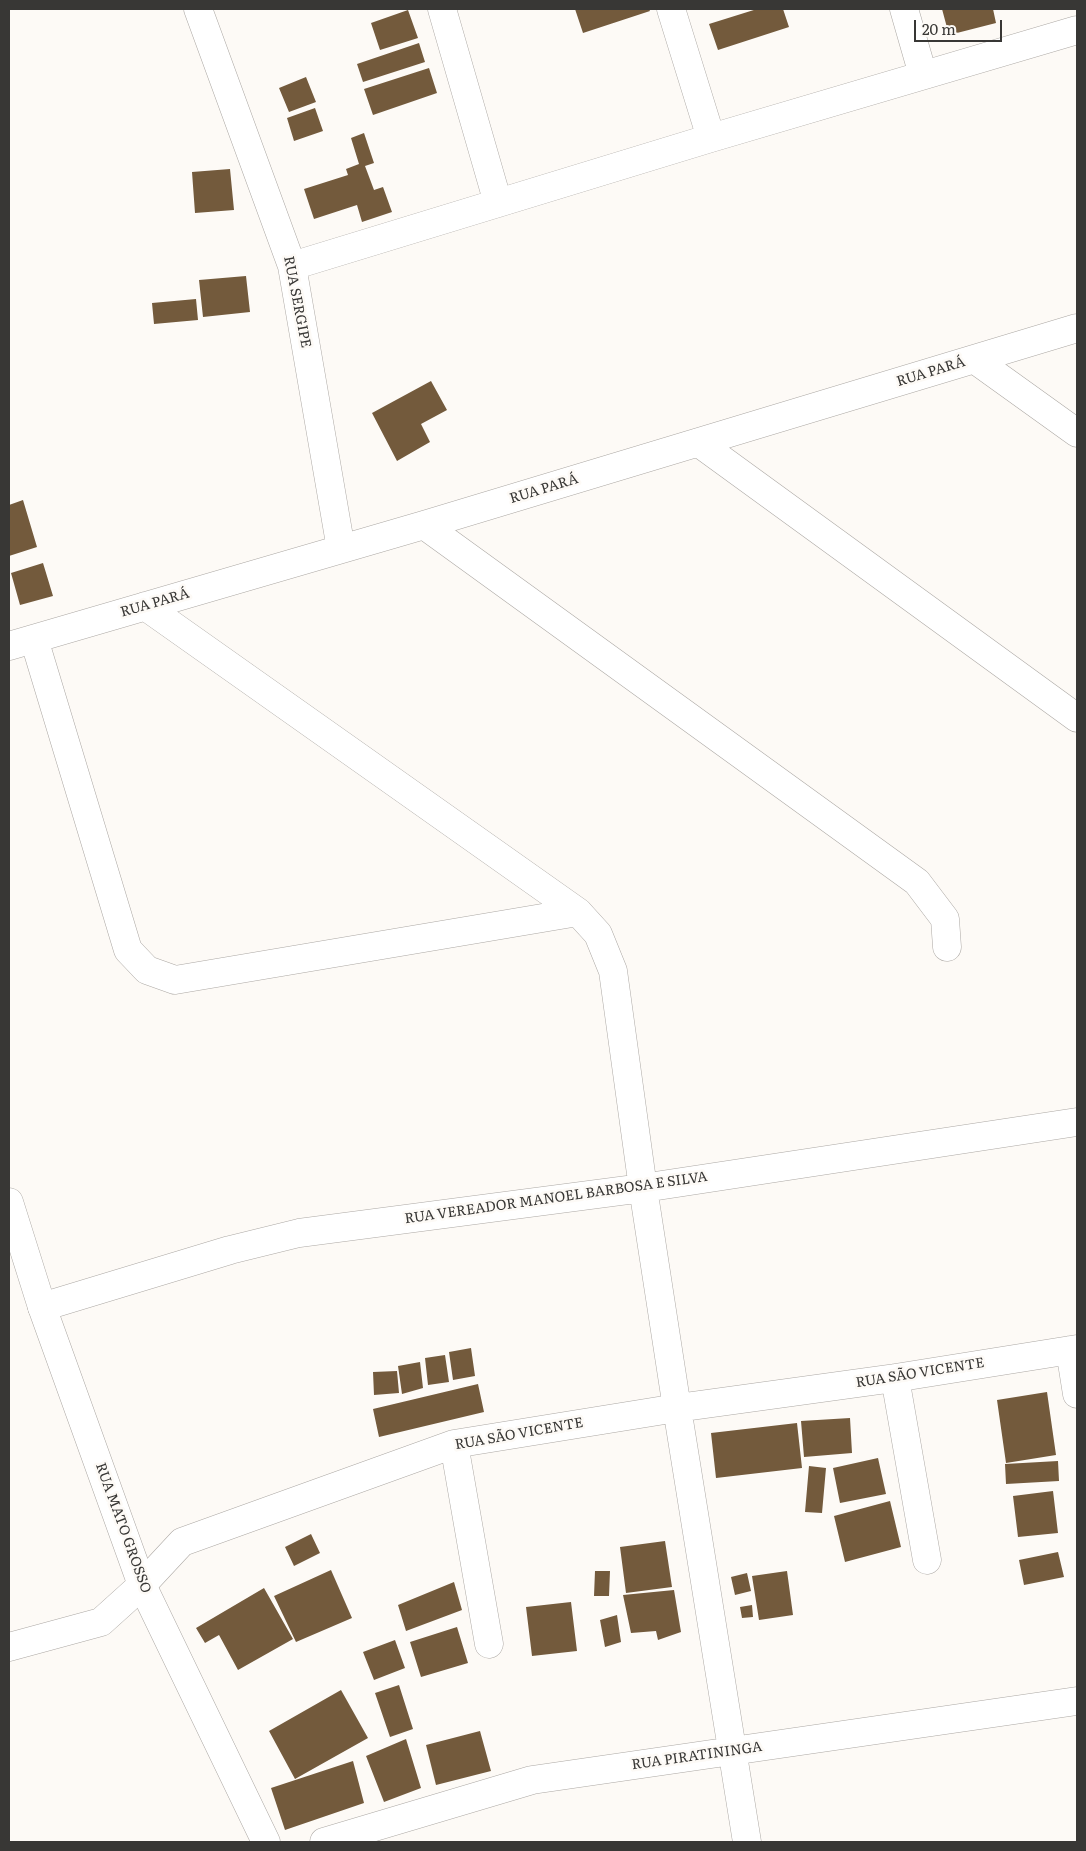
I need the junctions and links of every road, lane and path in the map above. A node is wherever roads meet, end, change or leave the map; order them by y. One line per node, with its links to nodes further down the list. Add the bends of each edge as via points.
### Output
1 (198, 9): 9 (street, RUA SERGIPE)
2 (442, 9): 8 (street)
3 (671, 9): 7 (street)
4 (904, 9): 6 (street)
5 (1077, 30): 6 (street)
6 (923, 75): 7 (street)
7 (711, 138): 8 (street)
8 (498, 203): 9 (street)
9 (292, 266): 15 (street, RUA SERGIPE)
10 (1077, 328): 11 (street, RUA PARÁ)
11 (974, 358): 12 (street); 13 (street, RUA PARÁ)
12 (1077, 433)
13 (699, 443): 14 (street, RUA PARÁ); 18 (street)
14 (424, 525): 15 (street, RUA PARÁ); 20 (street, via 917,882 945,919)
15 (341, 549): 16 (street, RUA PARÁ)
16 (145, 606): 17 (street, RUA PARÁ); 19 (street)
17 (21, 643): 19 (street, via 128,950 147,970 175,980)
18 (1077, 718)
19 (578, 912): 22 (street, via 598,934 613,971)
20 (946, 947)
21 (1077, 1122): 22 (street, RUA VEREADOR MANOEL BARBOSA E SILVA)
22 (643, 1188): 24 (street, RUA VEREADOR MANOEL BARBOSA E SILVA, via 298,1233 230,1250); 28 (street)
23 (9, 1202): 24 (street, RUA MATO GROSSO)
24 (42, 1308): 31 (street, RUA MATO GROSSO)
25 (1074, 1350): 26 (street, RUA SÃO VICENTE); 27 (street)
26 (895, 1378): 28 (street, RUA SÃO VICENTE); 30 (street)
27 (1077, 1394)
28 (677, 1408): 29 (street, RUA SÃO VICENTE); 35 (street)
29 (454, 1444): 31 (street, RUA SÃO VICENTE, via 182,1542); 32 (street)
30 (927, 1560)
31 (142, 1585): 33 (street, RUA SÃO VICENTE, via 101,1622); 36 (street, RUA MATO GROSSO)
32 (488, 1644)
33 (9, 1647)
34 (1077, 1702): 35 (street, RUA PIRATININGA)
35 (732, 1751): 37 (street, RUA PIRATININGA, via 532,1780); 38 (street)
36 (266, 1842)
37 (324, 1842)
38 (747, 1842)

